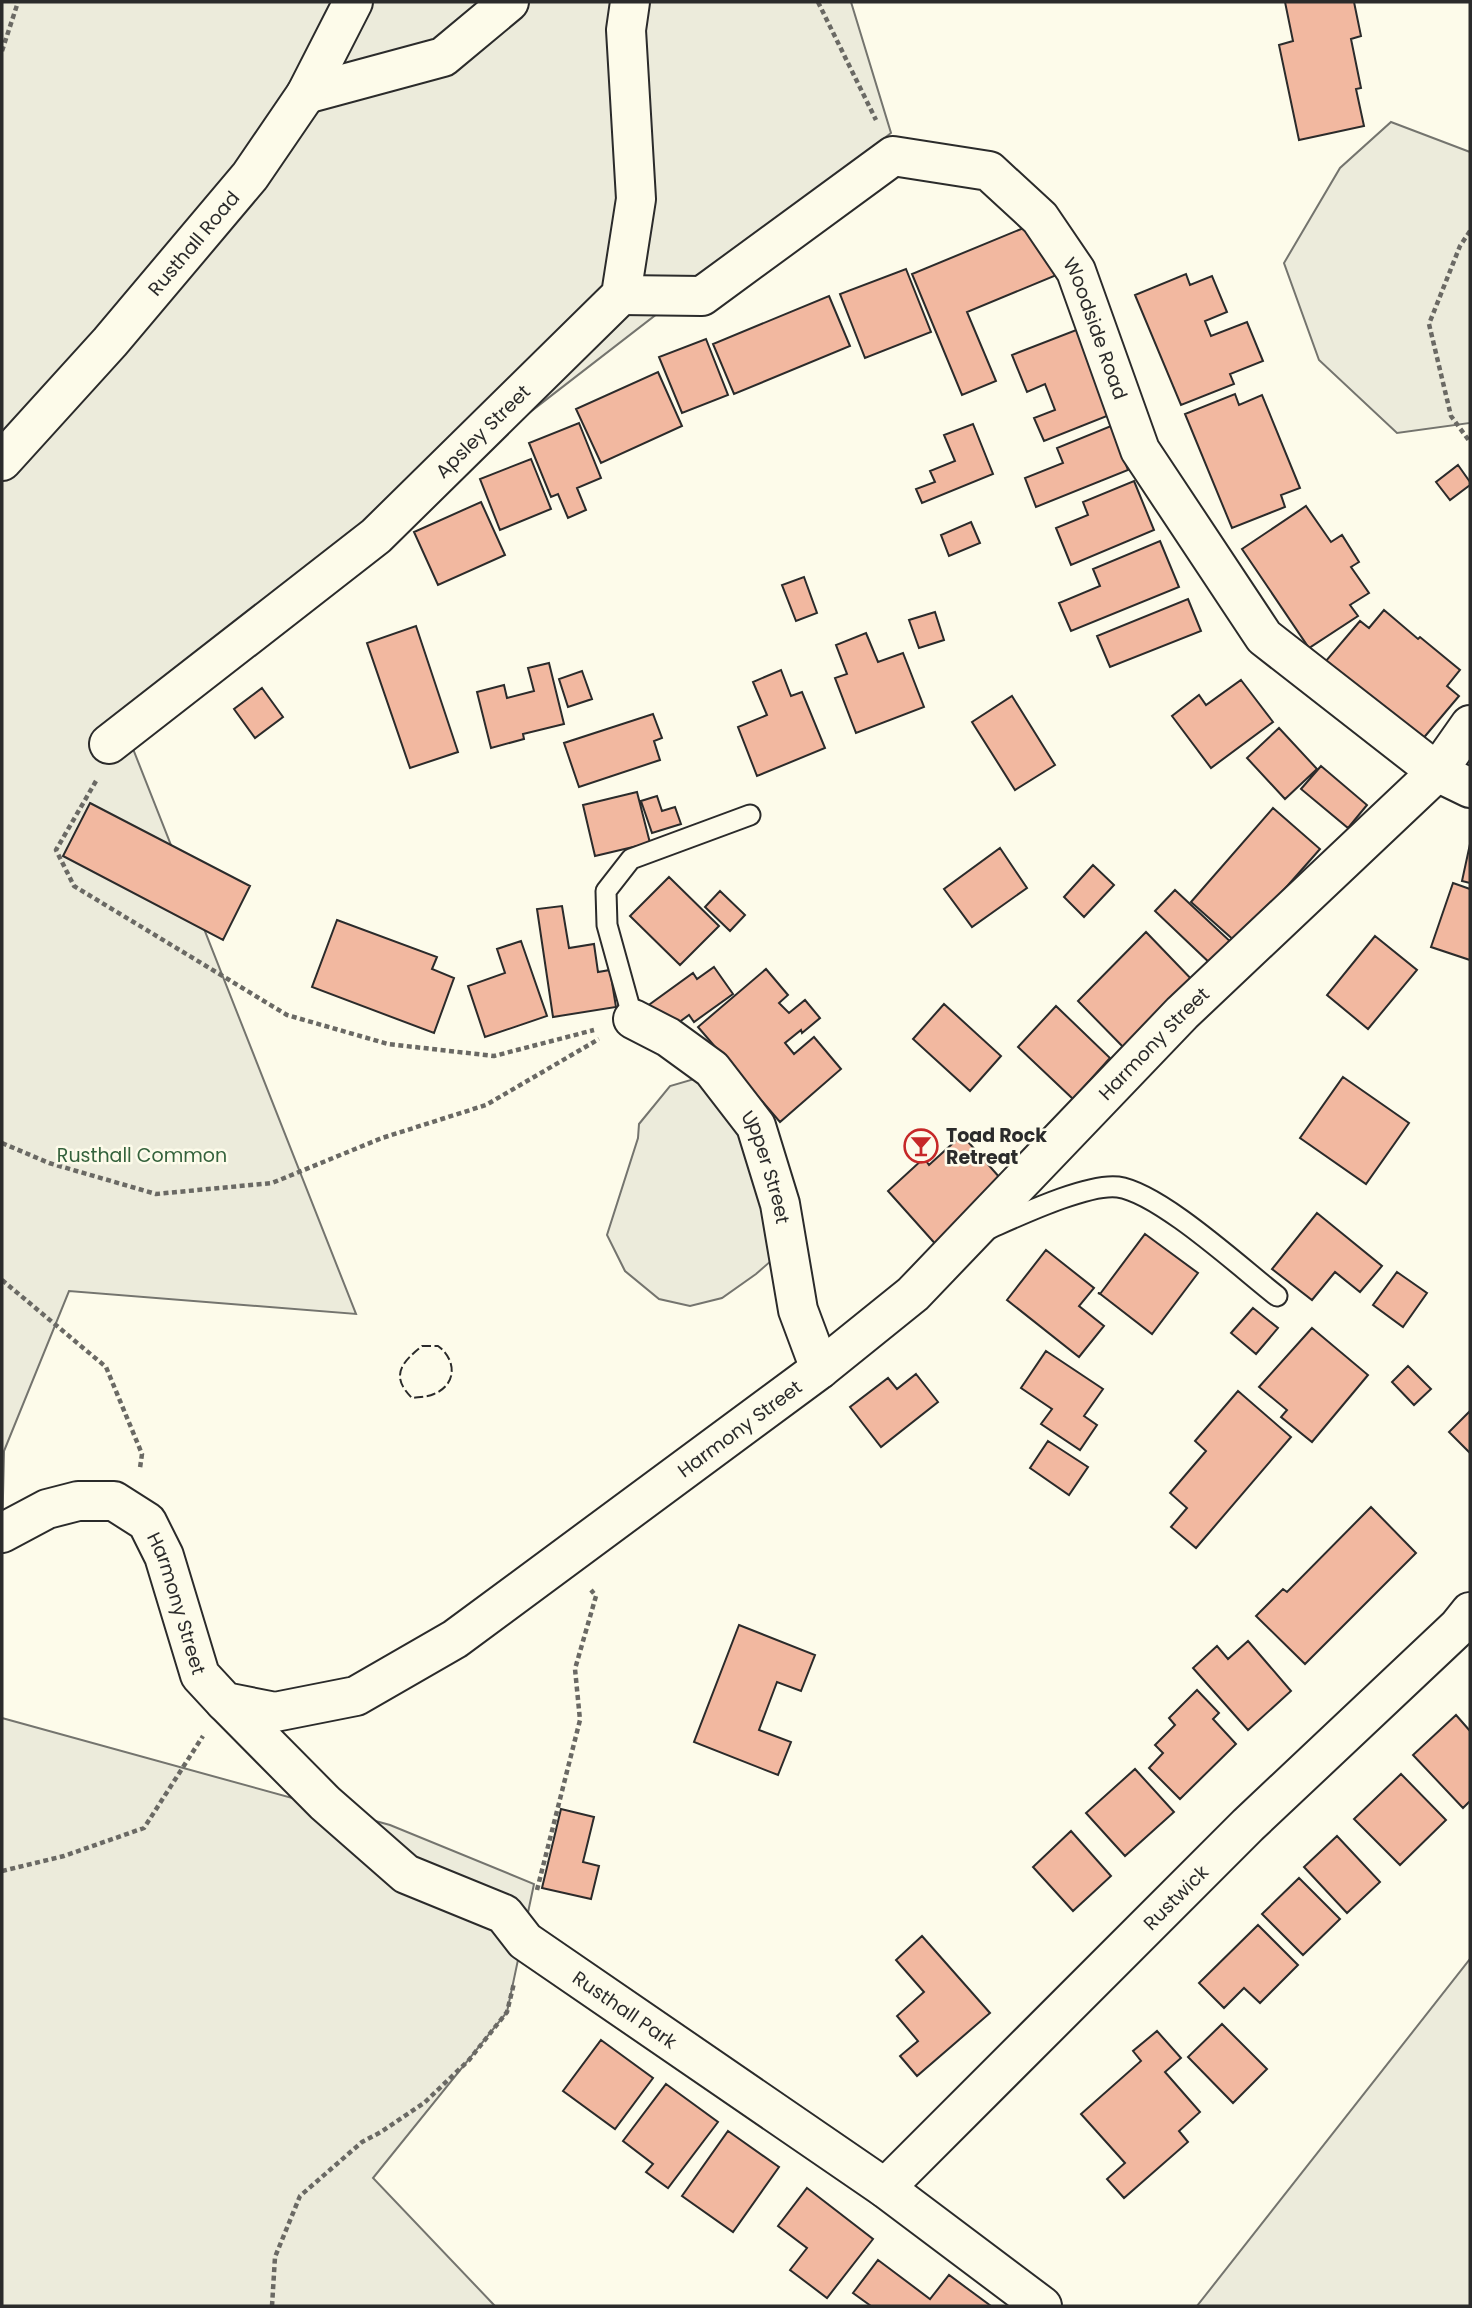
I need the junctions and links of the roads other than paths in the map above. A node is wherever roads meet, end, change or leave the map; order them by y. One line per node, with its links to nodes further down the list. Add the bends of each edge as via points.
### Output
1 (353, 2): 4 (street, Rusthall Road)
2 (509, 2): 4 (street, via 443,57)
3 (630, 2): 5 (street, via 625,30 636,199)
4 (306, 94): 6 (street, Rusthall Road, via 250,176)
5 (621, 295): 8 (street, Apsley Street, via 376,536); 9 (street, Woodside Road, via 702,296 893,156 989,171 1040,218 1076,271 1140,450 1264,637)
6 (2, 461)
7 (1470, 725): 9 (street, Harmony Street)
8 (109, 744)
9 (1453, 780): 12 (street, Harmony Street, via 1402,805 1182,1013)
10 (750, 816): 11 (lane, via 631,859 606,891 607,925)
11 (634, 1019): 14 (street, Upper Street, via 712,1069 756,1126 780,1204 798,1310)
12 (966, 1239): 13 (lane, via 1051,1203 1118,1187 1143,1195 1176,1215); 14 (street, Harmony Street, via 913,1294)
13 (1277, 1296)
14 (820, 1369): 17 (street, Harmony Street, via 455,1639 356,1696 275,1712)
15 (2, 1534): 17 (street, Harmony Street, via 47,1509 78,1501 114,1501 146,1522 164,1556 200,1675)
16 (1470, 1612): 18 (street, Rustwick, via 1248,1825)
17 (225, 1702): 18 (street, Rusthall Park, via 325,1803 406,1874 504,1914 525,1941)
18 (885, 2188): 19 (street, Rusthall Park)
19 (1042, 2306)

